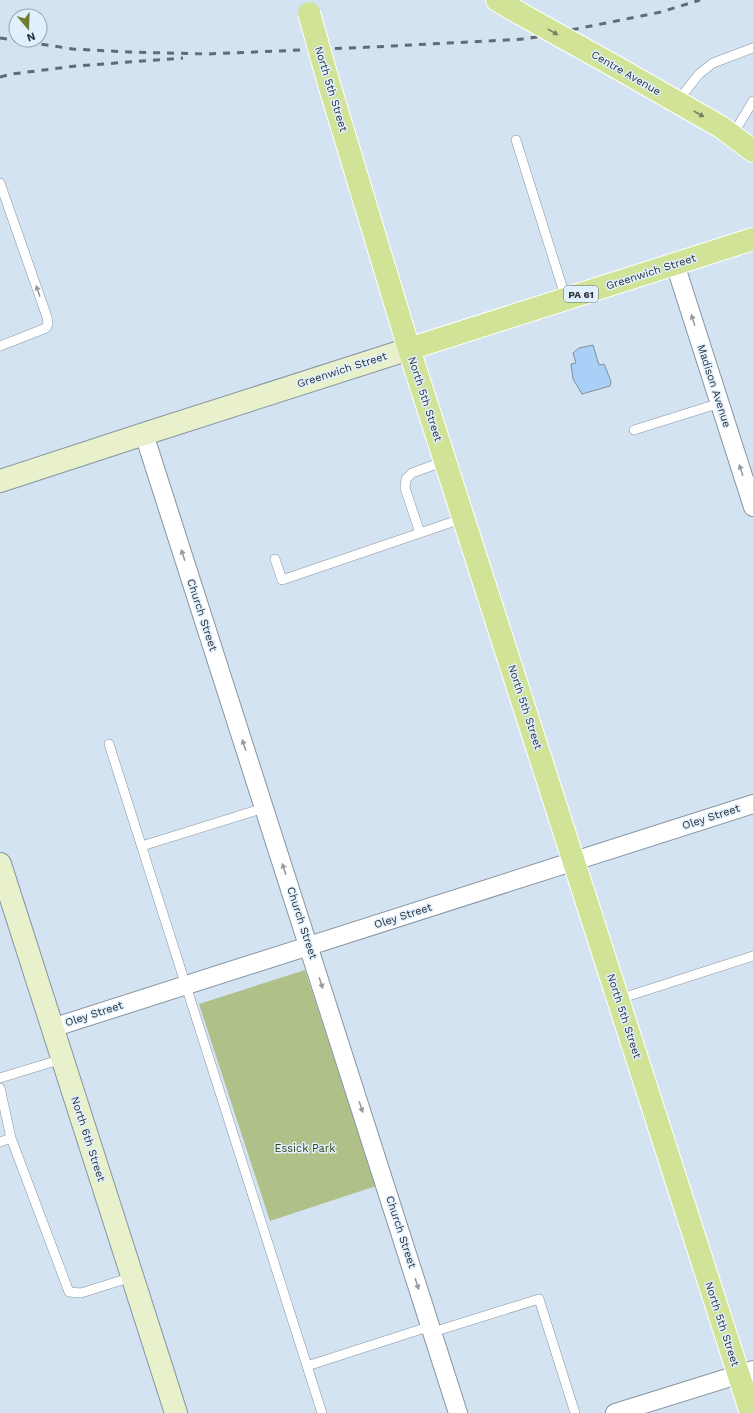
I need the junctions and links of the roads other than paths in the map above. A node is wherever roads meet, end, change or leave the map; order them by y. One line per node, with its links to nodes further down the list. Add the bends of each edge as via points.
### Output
1 (497, 0): 5 (main road, Centre Avenue, one-way to 5, bridge)
2 (306, 6): 14 (main road, North 5th Street, bridge)
3 (752, 52): 5 (lane, via 713,63 699,74)
4 (753, 101): 6 (lane)
5 (677, 102): 6 (main road, Centre Avenue, one-way to 6)
6 (732, 136): 8 (main road, Centre Avenue)
7 (516, 140): 12 (lane)
8 (753, 151)
9 (0, 183): 13 (lane, one-way to 9, via 46,328 48,324)
10 (753, 238): 11 (main road, Greenwich Street / PA 61)
11 (675, 264): 12 (main road, Greenwich Street / PA 61); 15 (street, Madison Avenue, one-way to 11)
12 (566, 299): 14 (main road, Greenwich Street / PA 61)
13 (0, 346)
14 (409, 349): 17 (street, Greenwich Street); 18 (main road, North 5th Street)
15 (720, 403): 16 (lane); 20 (street, Madison Avenue, one-way to 15)
16 (634, 430)
17 (144, 434): 19 (street, Greenwich Street); 26 (street, Church Street, one-way to 17)
18 (445, 461): 21 (main road, North 5th Street); 22 (lane, via 412,473 406,479 405,488)
19 (0, 481)
20 (753, 507)
21 (464, 518): 22 (lane); 28 (main road, North 5th Street)
22 (420, 533): 23 (lane, via 282,580)
23 (275, 559)
24 (109, 744): 27 (lane)
25 (753, 804): 28 (street, Oley Street)
26 (264, 808): 27 (lane); 30 (street, Church Street, one-way to 26)
27 (142, 846): 32 (lane)
28 (574, 861): 30 (street, Oley Street); 33 (main road, North 5th Street)
29 (0, 864): 34 (street, North 6th Street)
30 (309, 946): 32 (street, Oley Street); 41 (street, Church Street, one-way to 41)
31 (753, 956): 33 (lane)
32 (186, 985): 34 (street, Oley Street); 42 (lane)
33 (619, 999): 43 (main road, North 5th Street)
34 (52, 1028): 35 (street, North 6th Street)
35 (62, 1059): 36 (lane); 40 (street, North 6th Street)
36 (0, 1078)
37 (0, 1088): 38 (lane)
38 (11, 1138): 39 (lane); 40 (lane, via 69,1292 80,1293)
39 (0, 1142)
40 (132, 1277): 44 (street, North 6th Street)
41 (432, 1329): 42 (lane); 46 (street, Church Street); 47 (lane, via 539,1299)
42 (307, 1366): 45 (lane)
43 (746, 1373): 48 (street); 49 (main road, North 5th Street)
44 (176, 1413)
45 (322, 1413)
46 (458, 1413)
47 (575, 1413)
48 (615, 1413)
49 (751, 1413)

